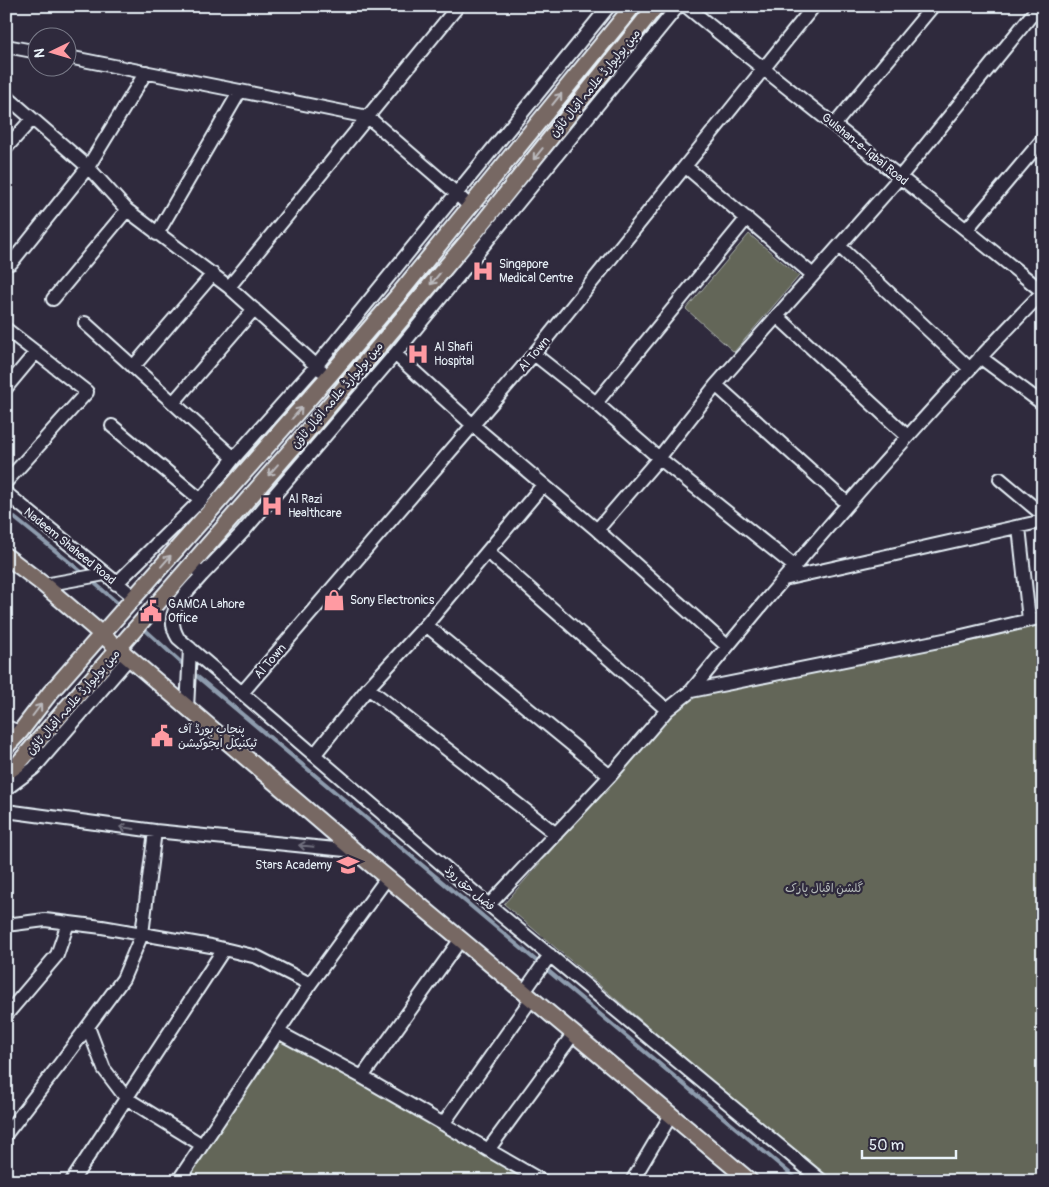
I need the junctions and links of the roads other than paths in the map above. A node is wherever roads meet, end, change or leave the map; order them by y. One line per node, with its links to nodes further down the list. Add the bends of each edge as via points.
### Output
1 (458, 6): 17 (street)
2 (609, 6): 25 (street)
3 (633, 6): 26 (main road, مین بولیوارڈ علامہ اقبال ٹاؤن, one-way to 3)
4 (656, 6): 72 (main road, مین بولیوارڈ علامہ اقبال ٹاؤن, one-way to 72, via 481,225)
5 (678, 6): 43 (street, فضل حق روڈ)
6 (686, 6): 13 (street, Gulshan-e-Iqbal Road)
7 (814, 6): 13 (street, AI Town)
8 (932, 6): 19 (street)
9 (1039, 6): 24 (street)
10 (6, 46): 11 (street)
11 (28, 50)
12 (78, 60): 14 (street)
13 (763, 69): 19 (street, Gulshan-e-Iqbal Road); 23 (street, AI Town)
14 (146, 72): 15 (street); 22 (street)
15 (240, 91): 17 (street); 30 (street)
16 (6, 96): 18 (street)
17 (368, 117): 25 (street); 35 (street)
18 (32, 119): 21 (street); 22 (street)
19 (836, 124): 24 (street, Gulshan-e-Iqbal Road)
20 (1043, 139): 29 (street)
21 (6, 148)
22 (88, 167): 27 (street); 32 (street)
23 (686, 167): 28 (street); 44 (street, AI Town)
24 (900, 177): 29 (street, Gulshan-e-Iqbal Road); 31 (street)
25 (457, 194): 26 (street); 46 (street)
26 (470, 207): 49 (main road, مین بولیوارڈ علامہ اقبال ٹاؤن)
27 (127, 210): 30 (street); 37 (street)
28 (747, 218): 34 (street); 53 (street)
29 (967, 229): 36 (street, Gulshan-e-Iqbal Road)
30 (157, 234): 33 (street)
31 (839, 246): 34 (street); 48 (street)
32 (11, 263)
33 (212, 274): 35 (street); 47 (street)
34 (813, 275): 39 (street)
35 (229, 288): 38 (street)
36 (1043, 292): 45 (street)
37 (53, 299)
38 (254, 309): 46 (street); 52 (street)
39 (777, 316): 50 (street); 57 (street)
40 (85, 323): 47 (street)
41 (6, 329): 42 (street)
42 (36, 352): 51 (street); 61 (street, via 87,392)
43 (395, 354): 56 (street); 75 (street, فضل حق روڈ, via 242,533)
44 (534, 354): 53 (street); 56 (street, AI Town)
45 (980, 357): 48 (street); 54 (street)
46 (316, 366): 49 (street); 58 (street)
47 (134, 367): 52 (street)
48 (969, 368): 57 (street)
49 (329, 376): 79 (main road, مین بولیوارڈ علامہ اقبال ٹاؤن, one-way to 49)
50 (716, 385): 59 (street); 65 (street)
51 (6, 388)
52 (173, 403): 58 (street)
53 (596, 403): 59 (street)
54 (1043, 404)
55 (112, 426): 64 (street)
56 (474, 426): 62 (street); 89 (street, AI Town)
57 (907, 436): 65 (street)
58 (234, 458): 64 (street)
59 (659, 458): 69 (street); 73 (street)
60 (1000, 479): 66 (street)
61 (6, 482)
62 (543, 485): 69 (street); 70 (street)
63 (6, 493): 74 (street, Nadeem Shaheed Road)
64 (201, 500): 77 (street)
65 (847, 503): 73 (street)
66 (1043, 515)
67 (1043, 521): 68 (street)
68 (1019, 527): 76 (street); 81 (street)
69 (597, 530): 84 (street)
70 (488, 552): 82 (street); 91 (street)
71 (6, 556): 78 (main road)
72 (190, 564): 75 (street); 86 (main road, مین بولیوارڈ علامہ اقبال ٹاؤن, via 146,617)
73 (794, 566): 76 (street)
74 (102, 575): 77 (street, Nadeem Shaheed Road); 78 (street)
75 (202, 575): 85 (street, فضل حق روڈ, via 178,603 172,616 174,631)
76 (784, 579): 84 (street)
77 (116, 584): 79 (street, Nadeem Shaheed Road)
78 (44, 585): 83 (main road)
79 (132, 600): 83 (main road, مین بولیوارڈ علامہ اقبال ٹاؤن)
80 (1043, 617): 81 (street)
81 (1029, 620): 88 (street)
82 (426, 625): 87 (street); 96 (street)
83 (101, 634): 86 (main road); 92 (main road, مین بولیوارڈ علامہ اقبال ٹاؤن, one-way to 83, via 50,693)
84 (727, 646): 88 (street)
85 (190, 648): 89 (street, فضل حق روڈ); 90 (street)
86 (125, 650): 90 (main road); 95 (main road, مین بولیوارڈ علامہ اقبال ٹاؤن); 97 (street, via 34,768)
87 (368, 688): 94 (street); 100 (street)
88 (691, 691): 91 (street)
89 (242, 693): 94 (street, فضل حق روڈ)
90 (187, 709): 101 (main road)
91 (667, 710): 96 (street)
92 (13, 729): 93 (main road, مین بولیوارڈ علامہ اقبال ٹاؤن)
93 (6, 747)
94 (315, 754): 103 (street, فضل حق روڈ)
95 (6, 773)
96 (610, 776): 100 (street)
97 (6, 789)
98 (6, 811): 99 (street, one-way to 98)
99 (155, 831): 101 (street, one-way to 99); 106 (street)
100 (556, 834): 103 (street)
101 (355, 851): 102 (main road)
102 (387, 878): 107 (main road); 110 (street)
103 (489, 905): 109 (street, فضل حق روڈ)
104 (68, 922): 105 (street, via 45,920); 106 (street); 112 (street, via 57,955)
105 (6, 925)
106 (142, 934): 108 (street); 113 (street, via 123,979)
107 (461, 939): 111 (main road); 116 (street)
108 (224, 949): 110 (street, via 257,957); 117 (street)
109 (548, 958): 111 (street); 128 (street, فضل حق روڈ)
110 (310, 984): 114 (street)
111 (528, 995): 115 (main road); 119 (street)
112 (6, 1015)
113 (88, 1027): 117 (street, via 104,1069); 120 (street)
114 (278, 1032): 116 (street); 121 (street)
115 (574, 1033): 118 (main road); 122 (street)
116 (362, 1077): 119 (street)
117 (126, 1098): 121 (street); 123 (street)
118 (671, 1115): 126 (street); 127 (main road)
119 (444, 1124): 122 (street)
120 (6, 1134)
121 (202, 1145): 124 (street)
122 (488, 1150): 125 (street)
123 (72, 1181)
124 (178, 1181)
125 (542, 1181)
126 (632, 1181)
127 (750, 1181)
128 (822, 1181)

